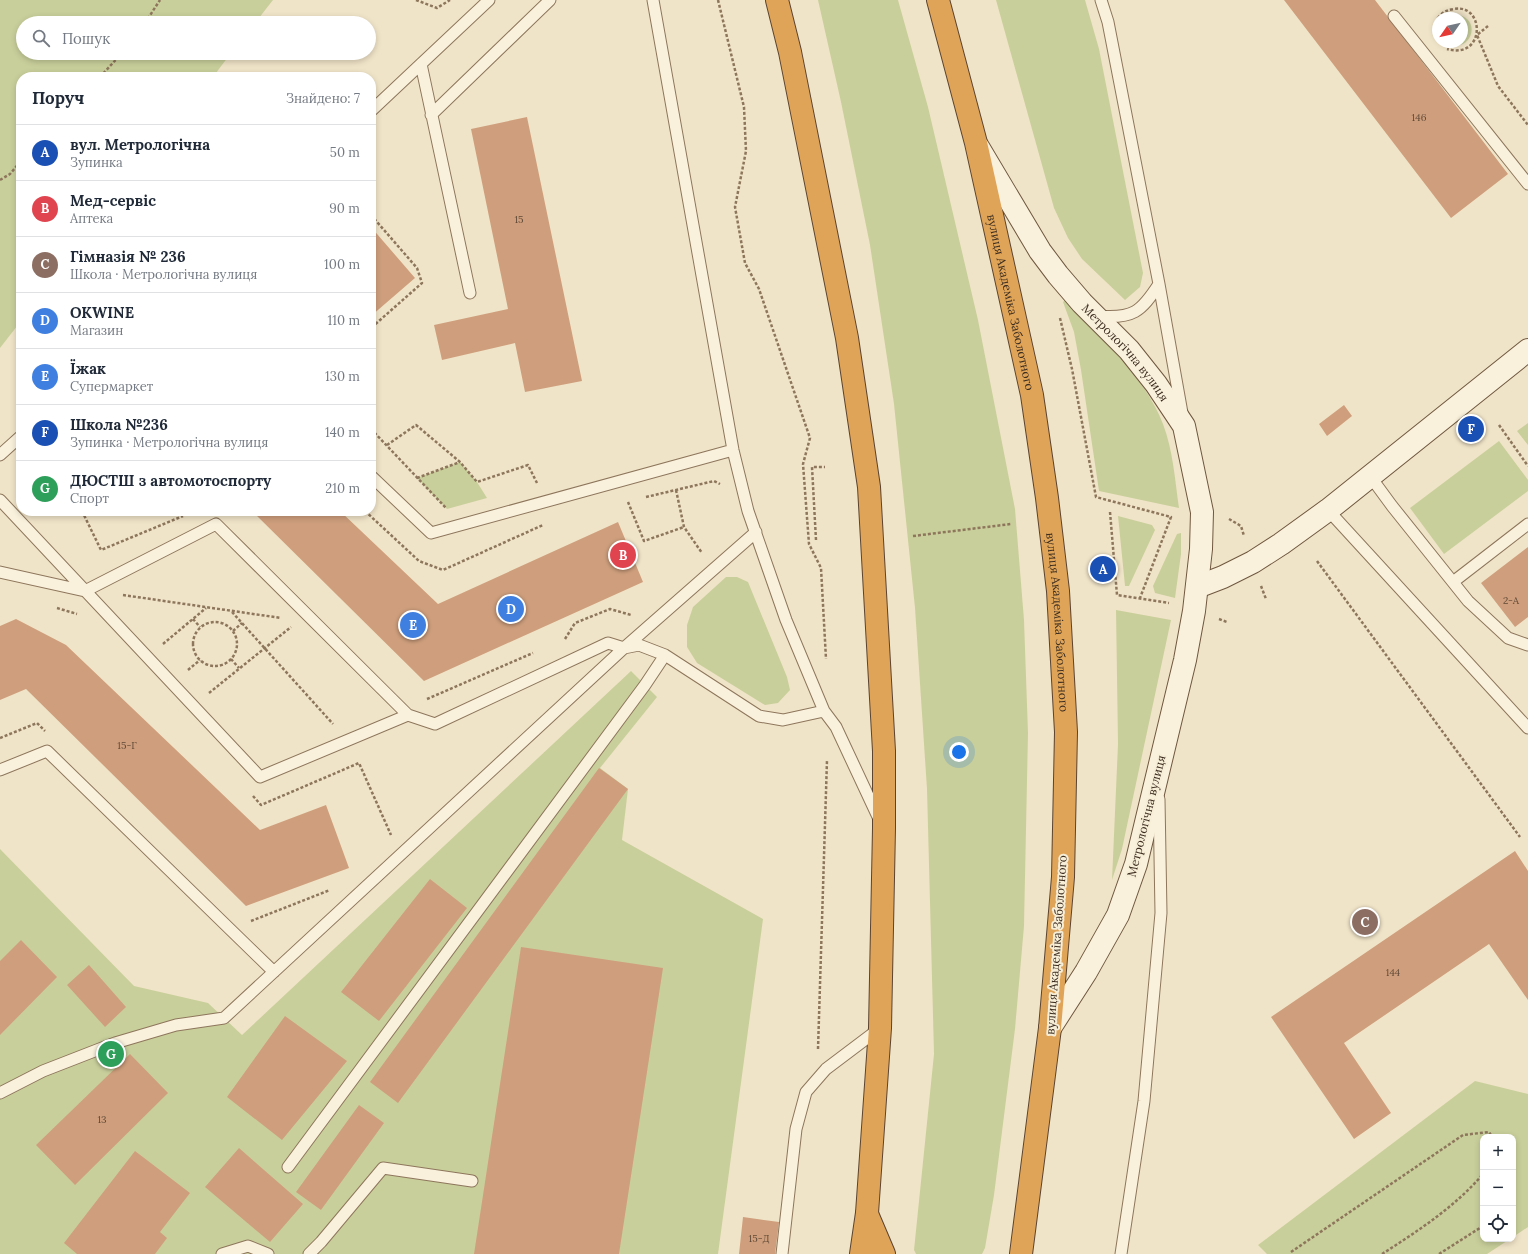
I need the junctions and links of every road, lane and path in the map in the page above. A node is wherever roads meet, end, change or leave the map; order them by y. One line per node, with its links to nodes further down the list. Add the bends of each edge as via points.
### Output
1 (160, 0): 13 (path)
2 (416, 0): 3 (path, via 437,8)
3 (450, 0)
4 (489, 0): 21 (lane)
5 (550, 0): 24 (lane)
6 (653, 0): 42 (lane)
7 (777, 0): 113 (highway, via 790,52 847,338 869,487 884,751)
8 (938, 0): 26 (highway, вулиця Академіка Заболотного)
9 (1101, 0): 31 (lane, via 1108,22)
10 (1445, 12): 11 (path, via 1456,8)
11 (1467, 12)
12 (1468, 13): 16 (path, via 1477,26)
13 (150, 16)
14 (1394, 16): 29 (lane)
15 (1488, 26): 16 (path)
16 (1477, 35): 17 (path); 25 (path, via 1498,86)
17 (1468, 47)
18 (1445, 48): 19 (path, via 1455,52)
19 (1467, 48)
20 (116, 60): 22 (path)
21 (420, 64): 23 (lane); 24 (lane)
22 (105, 72)
23 (376, 106)
24 (431, 115): 32 (lane)
25 (1528, 125)
26 (976, 143): 34 (street, Метрологічна вулиця, via 1040,251 1058,275); 120 (highway, вулиця Академіка Заболотного, via 1032,396 1058,591 1066,732 1063,877)
27 (16, 167): 28 (path)
28 (0, 180)
29 (1528, 184)
30 (376, 221): 35 (path, via 417,268 422,283)
31 (1159, 284): 34 (lane, via 1147,302 1132,315 1116,318); 38 (lane)
32 (470, 294)
33 (1058, 312): 77 (path, via 1072,369 1096,497 1171,517)
34 (1096, 316): 38 (street, Метрологічна вулиця, via 1130,350)
35 (376, 324)
36 (1528, 350): 47 (street)
37 (1499, 425): 45 (path)
38 (1184, 426): 73 (street, Метрологічна вулиця, via 1202,512)
39 (376, 434): 41 (path)
40 (16, 441): 43 (lane)
41 (387, 445): 44 (path, via 416,425); 48 (path)
42 (733, 450): 49 (lane, via 431,533); 66 (lane, via 748,511)
43 (0, 455)
44 (460, 462): 48 (path); 52 (path, via 477,482 528,465 538,483)
45 (1528, 466)
46 (825, 467): 68 (path, via 812,467)
47 (1370, 476): 57 (street); 72 (lane)
48 (417, 478): 56 (path)
49 (376, 481)
50 (714, 481): 51 (path)
51 (723, 485)
52 (530, 486)
53 (676, 490): 65 (path)
54 (0, 500): 74 (lane)
55 (628, 502): 65 (path, via 644,541)
56 (447, 509)
57 (1328, 510): 73 (street, via 1253,562); 106 (lane)
58 (1110, 512): 77 (path, via 1117,595)
59 (1227, 514): 64 (path, via 1230,520)
60 (84, 516): 61 (path, via 101,550)
61 (182, 516)
62 (1011, 524): 67 (path)
63 (1528, 524): 72 (lane)
64 (1241, 526)
65 (684, 527): 69 (path, via 703,555)
66 (756, 532): 95 (lane); 104 (lane, via 786,620)
67 (913, 536)
68 (816, 540)
69 (708, 551)
70 (1317, 561): 114 (path)
71 (0, 572): 74 (lane)
72 (1453, 582): 92 (lane, via 1468,601 1508,638)
73 (1197, 587): 110 (street, Метрологічна вулиця, via 1184,660)
74 (85, 590): 105 (lane, via 260,777); 105 (lane, via 216,524)
75 (124, 590): 76 (path)
76 (122, 595): 78 (path); 81 (path)
77 (1140, 598): 79 (path)
78 (121, 600)
79 (1171, 604)
80 (54, 607): 83 (path)
81 (207, 607): 82 (path); 86 (path)
82 (231, 611): 85 (path); 87 (path)
83 (77, 614)
84 (634, 616): 91 (path, via 610,609 575,623 565,639)
85 (284, 618)
86 (193, 619): 89 (path); 93 (path)
87 (242, 623): 90 (path); 94 (path)
88 (293, 625): 94 (path)
89 (200, 628): 90 (path, via 214,622 228,626); 99 (path, via 193,640 195,654)
90 (233, 631): 98 (path, via 237,645)
91 (558, 642)
92 (1528, 645)
93 (159, 648)
94 (264, 648): 100 (path); 107 (path)
95 (624, 648): 97 (lane, via 639,644); 105 (lane, via 608,643 435,724); 118 (lane)
96 (537, 652): 103 (path)
97 (665, 655): 104 (lane, via 759,716 783,720); 123 (lane)
98 (231, 659): 99 (path, via 226,663 212,666); 100 (path)
99 (200, 660): 101 (path)
100 (239, 668): 102 (path)
101 (183, 674)
102 (204, 696)
103 (423, 701)
104 (824, 711): 113 (lane, via 836,728)
105 (408, 715)
106 (1528, 728)
107 (337, 729)
108 (48, 733): 109 (path, via 37,722)
109 (0, 738)
110 (1159, 769): 120 (street, Метрологічна вулиця, via 1136,864 1118,915); 136 (lane, via 1161,913 1144,1101)
111 (0, 770): 118 (lane, via 47,751)
112 (250, 793): 115 (path, via 261,805 359,763)
113 (884, 828): 119 (highway)
114 (1520, 837)
115 (392, 838)
116 (335, 889): 117 (path)
117 (250, 921)
118 (274, 972): 121 (lane, via 224,1018 176,1025 115,1043 43,1071)
119 (880, 1028): 126 (highway); 133 (lane, via 826,1068 806,1092 796,1129)
120 (1050, 1028): 129 (highway, вулиця Академіка Заболотного)
121 (0, 1093)
122 (1490, 1134): 128 (path, via 1489,1132 1462,1135)
123 (288, 1168)
124 (1480, 1177): 137 (path, via 1466,1193)
125 (472, 1181): 132 (lane, via 383,1168)
126 (867, 1213): 134 (highway); 135 (highway)
127 (1480, 1228): 138 (path)
128 (1290, 1252)
129 (1021, 1253)
130 (222, 1254): 131 (lane, via 248,1246)
131 (268, 1254)
132 (309, 1254)
133 (782, 1254)
134 (861, 1254)
135 (884, 1254)
136 (1121, 1254)
137 (1382, 1254)
138 (1439, 1254)

